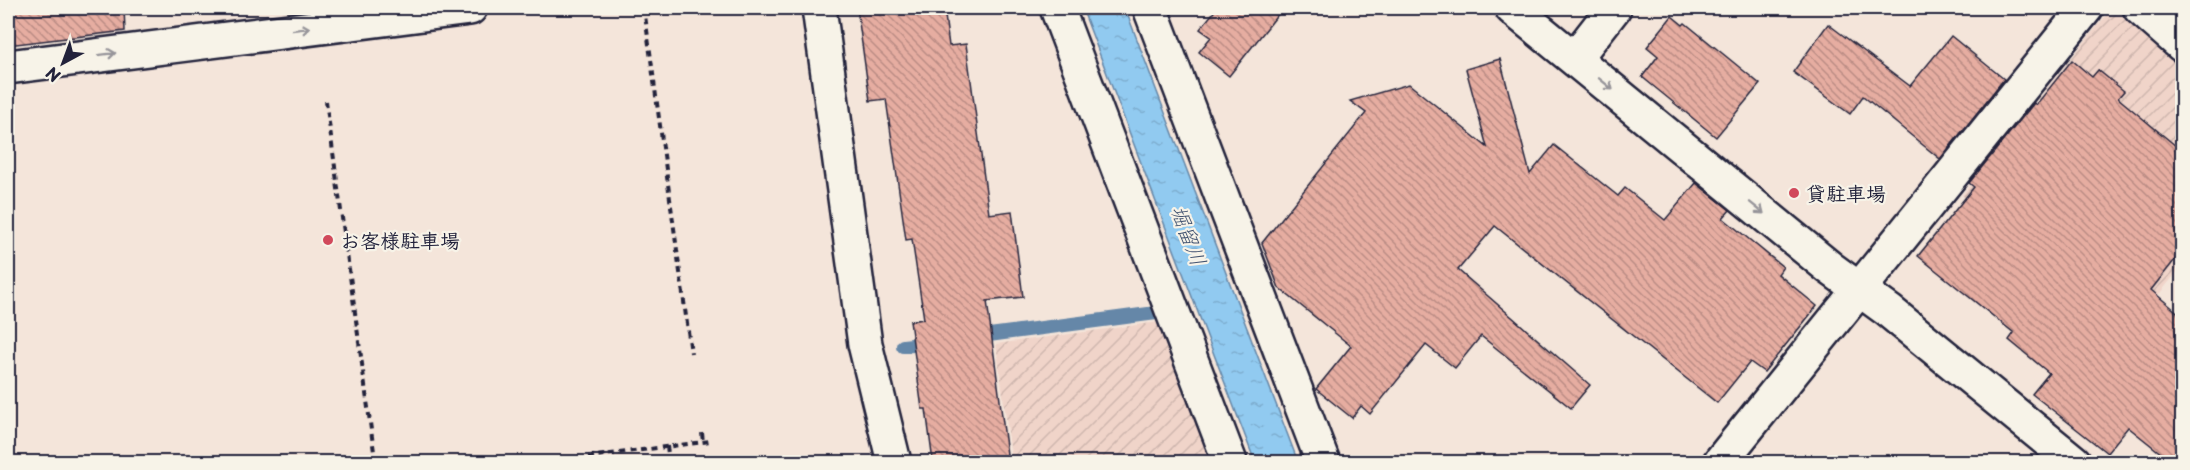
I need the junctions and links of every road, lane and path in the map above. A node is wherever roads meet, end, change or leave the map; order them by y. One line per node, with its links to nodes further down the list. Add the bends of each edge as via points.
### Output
1 (470, 8): 12 (street, one-way to 1)
2 (644, 8): 15 (path)
3 (819, 8): 23 (street, via 865,344)
4 (1058, 8): 24 (street)
5 (1150, 8): 25 (street)
6 (1512, 8): 11 (street)
7 (1614, 8): 11 (street)
8 (2086, 8): 14 (street)
9 (2140, 8): 10 (street)
10 (2182, 45)
11 (1575, 58): 14 (street, one-way to 14)
12 (8, 67)
13 (326, 101): 21 (path)
14 (1860, 290): 26 (street); 27 (street)
15 (691, 353)
16 (702, 433): 18 (path)
17 (711, 441): 18 (path)
18 (703, 442): 19 (path)
19 (667, 446): 20 (path); 22 (path)
20 (588, 457)
21 (375, 459)
22 (669, 462)
23 (894, 462)
24 (1230, 462)
25 (1323, 462)
26 (1720, 462)
27 (2074, 462)

